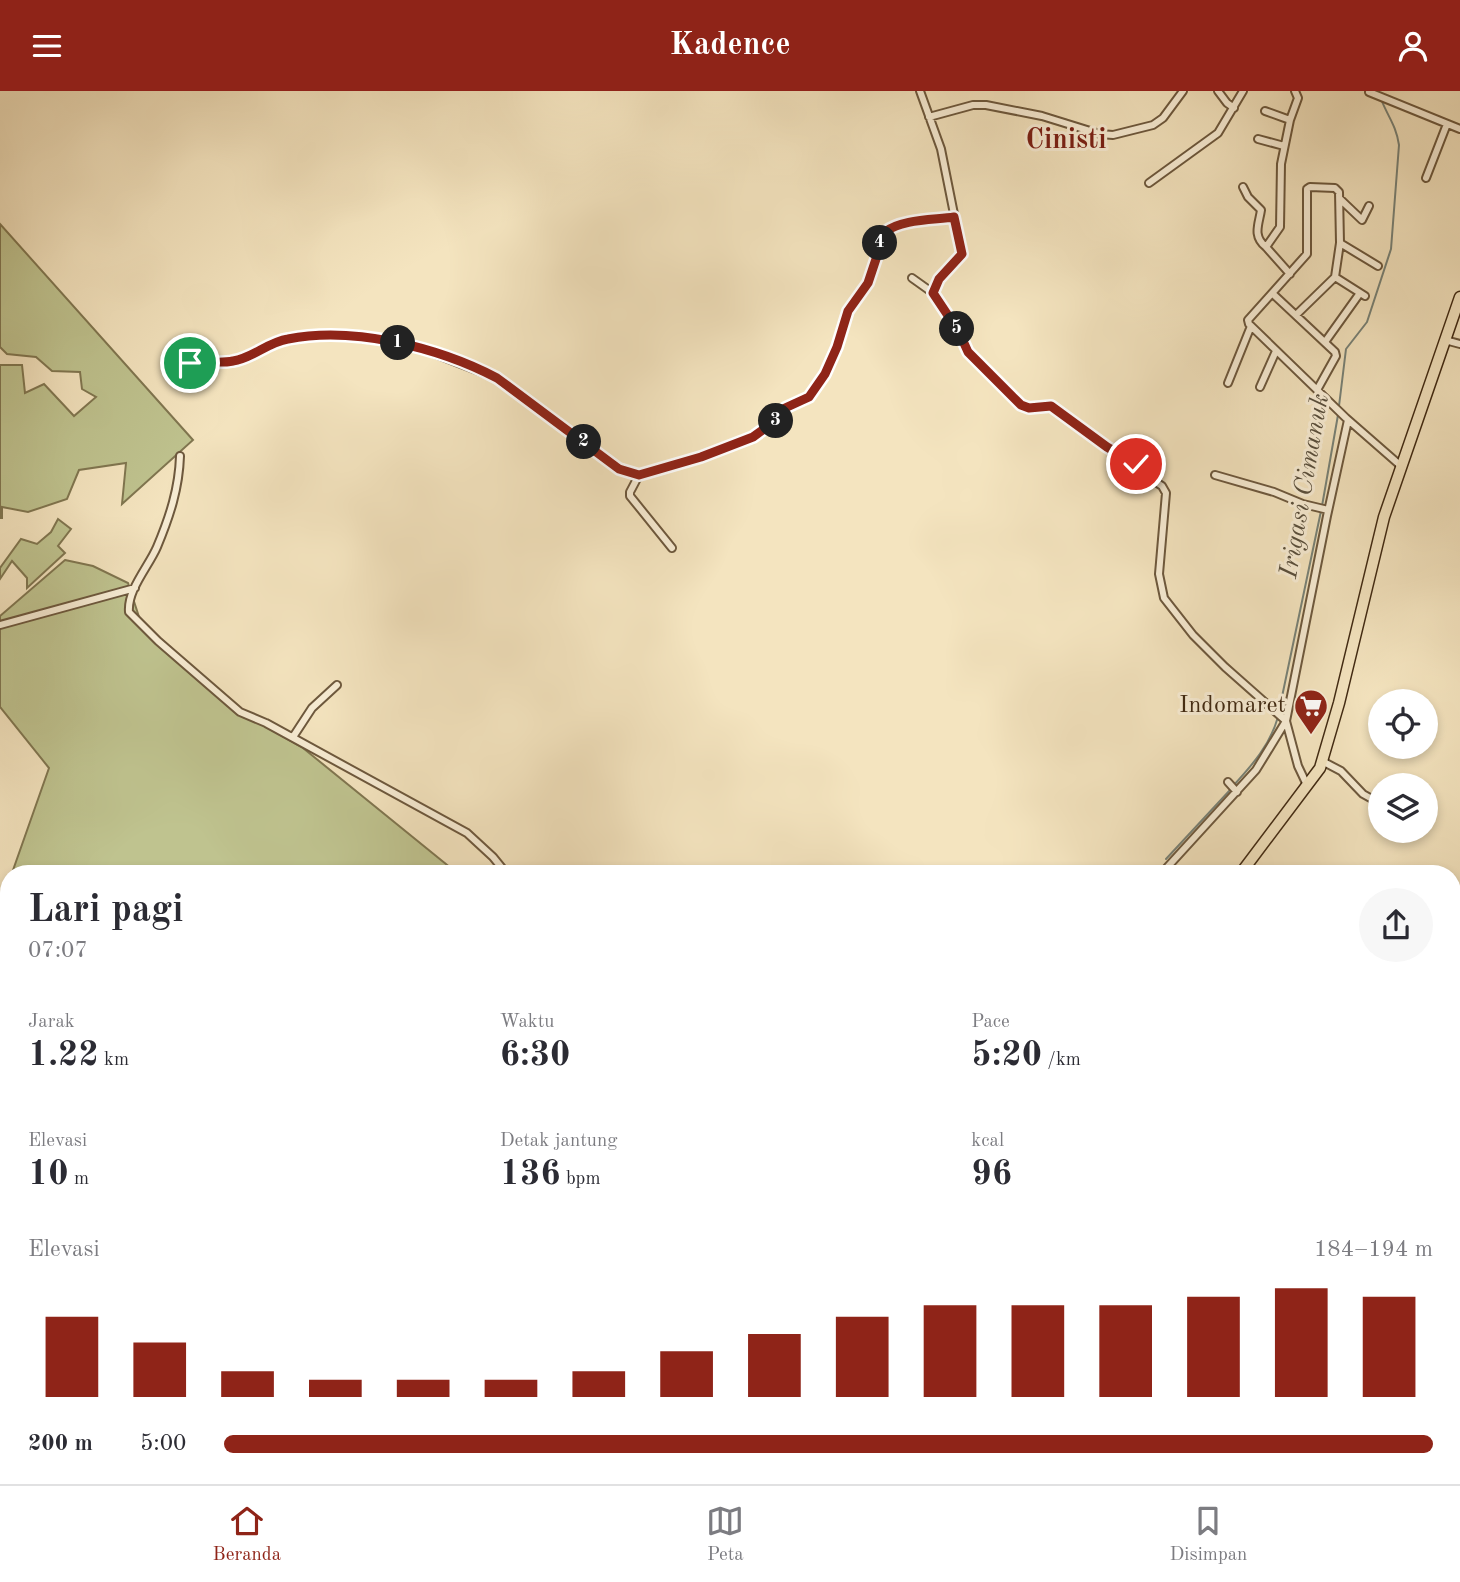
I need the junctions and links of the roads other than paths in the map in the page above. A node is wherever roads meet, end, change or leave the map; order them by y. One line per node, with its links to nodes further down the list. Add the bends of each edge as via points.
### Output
1 (920, 91): 9 (street)
2 (1183, 91): 9 (street, via 1153,125 1113,135 986,104)
3 (1218, 91): 7 (street)
4 (1242, 91): 7 (street)
5 (1295, 91): 10 (street, via 1298,98)
6 (1370, 92): 11 (street)
7 (1234, 108): 16 (street, via 1218,133)
8 (1265, 111): 10 (street)
9 (929, 117): 20 (street, via 941,149)
10 (1290, 120): 14 (street)
11 (1447, 124): 12 (street); 15 (street)
12 (1460, 129)
13 (1258, 139): 14 (street)
14 (1284, 146): 22 (street, via 1280,227)
15 (1426, 178)
16 (1149, 183)
17 (1243, 187): 22 (street, via 1261,210 1257,232)
18 (1339, 198): 19 (street, via 1362,220); 21 (street); 24 (street, via 1335,188 1307,189 1307,251)
19 (1369, 206)
20 (954, 217): 27 (street, via 962,254 939,279); 43 (street, via 885,232 868,283 848,311 829,365 809,397 785,408 753,437)
21 (1340, 243): 23 (street); 25 (street)
22 (1266, 247): 24 (street)
23 (1378, 266)
24 (1290, 274): 28 (street)
25 (1335, 277): 30 (street); 33 (street, via 1362,294)
26 (912, 278): 27 (street)
27 (933, 293): 50 (street, via 968,352 1021,405 1051,406 1134,461 1165,489 1159,574 1164,599 1225,667)
28 (1273, 294): 30 (street); 31 (street, via 1248,320)
29 (1460, 297): 32 (main road)
30 (1296, 315): 33 (street)
31 (1251, 326): 35 (street); 37 (street)
32 (1445, 340): 34 (street); 42 (main road)
33 (1325, 342): 39 (street, via 1336,356)
34 (1460, 344)
35 (1276, 351): 38 (street); 39 (street)
36 (176, 368): 43 (street, via 201,361 230,362 286,339 327,334 410,344 497,378 619,469)
37 (1228, 383)
38 (1261, 387)
39 (1317, 390): 40 (street)
40 (1347, 419): 42 (street); 45 (street)
41 (180, 456): 47 (street, via 177,493)
42 (1401, 466): 52 (main road)
43 (639, 475): 46 (street, via 630,496)
44 (1215, 475): 45 (street)
45 (1325, 509): 50 (street)
46 (672, 548)
47 (135, 588): 48 (street); 51 (street, via 129,612 158,641 230,705)
48 (0, 625)
49 (337, 685): 51 (street, via 312,708)
50 (1286, 720): 53 (street); 56 (street, via 1256,770 1233,787)
51 (293, 737): 55 (street, via 467,833)
52 (1322, 761): 53 (main road); 54 (street, via 1341,771)
53 (1307, 785): 57 (main road)
54 (1368, 797)
55 (500, 865)
56 (1169, 865)
57 (1247, 865)

